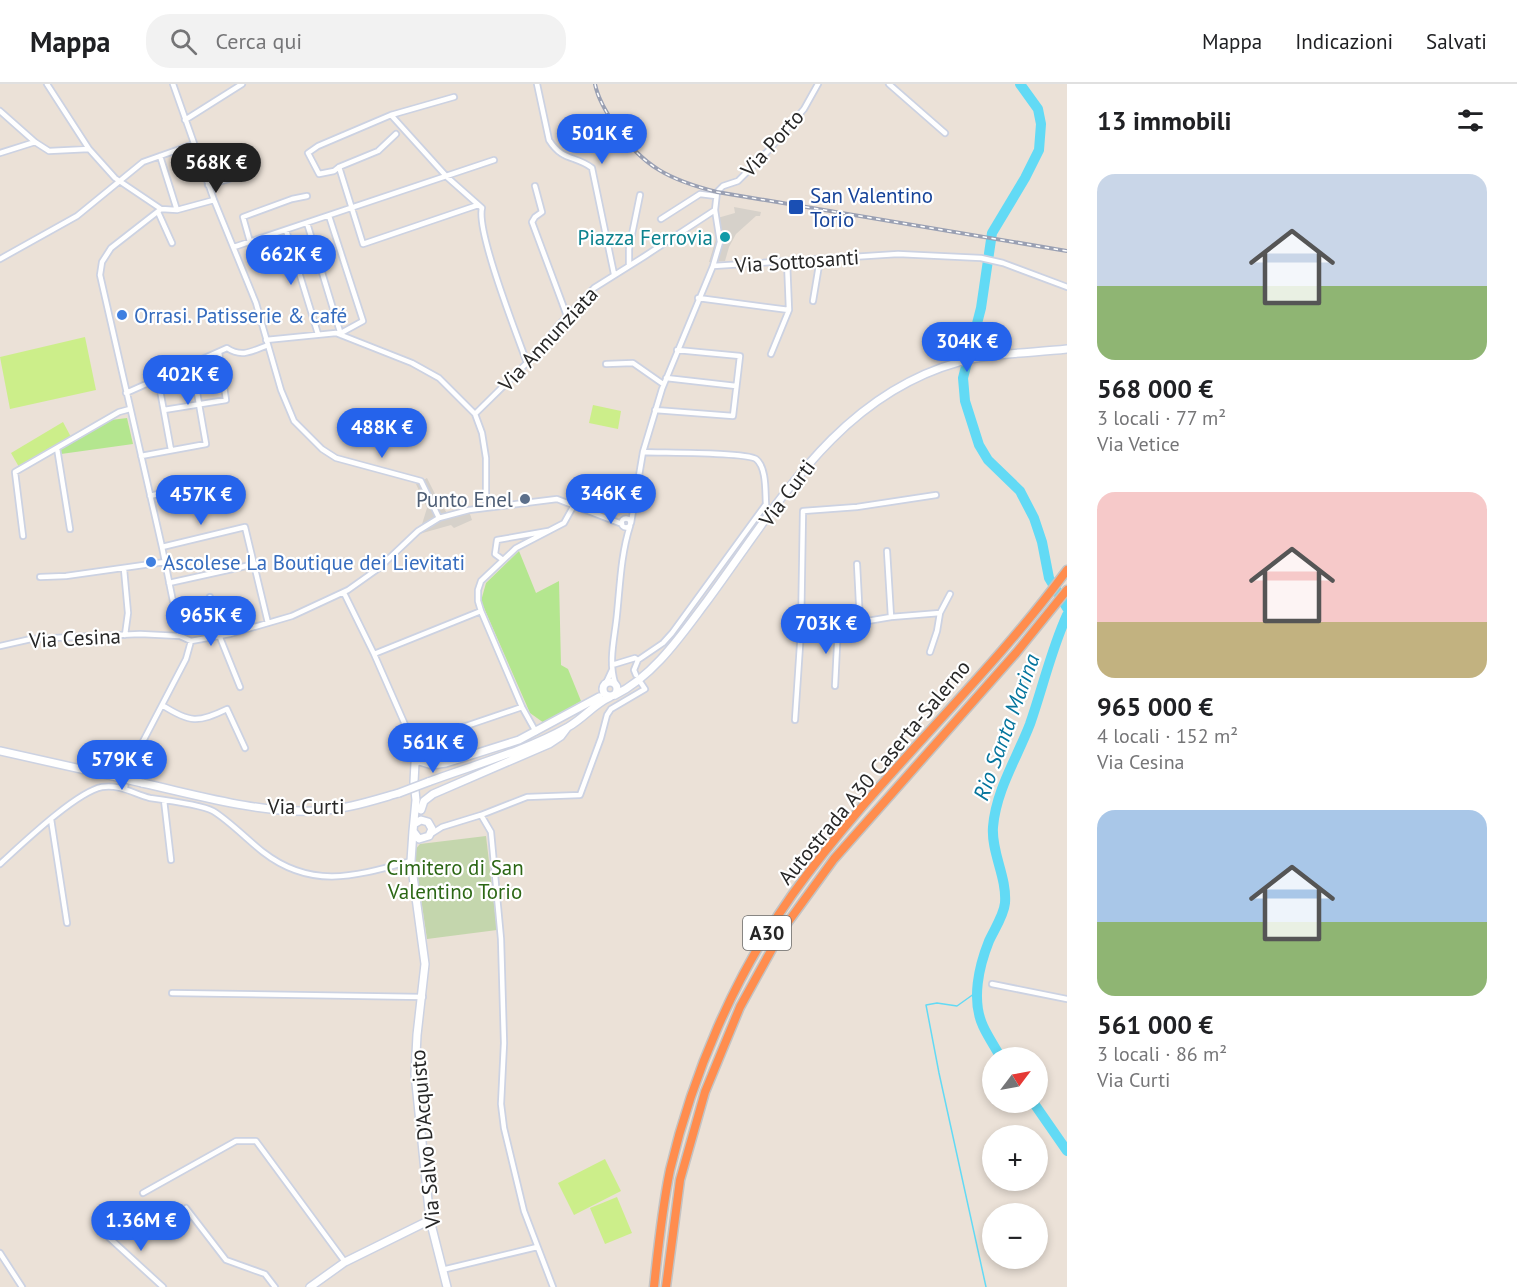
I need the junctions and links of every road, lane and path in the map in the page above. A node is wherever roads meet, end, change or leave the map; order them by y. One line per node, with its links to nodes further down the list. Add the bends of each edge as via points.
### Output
1 (47, 84): 15 (street)
2 (173, 84): 10 (street)
3 (242, 84): 10 (street)
4 (537, 84): 46 (street, via 549,140 564,157 592,168)
5 (818, 84): 25 (street, Via Porto, via 804,109 768,151 738,180)
6 (889, 84): 11 (street)
7 (454, 97): 9 (street)
8 (0, 111): 13 (street)
9 (391, 115): 19 (street, via 308,153 319,174); 20 (street)
10 (185, 120): 14 (street)
11 (945, 133)
12 (396, 134): 19 (street, via 378,151)
13 (35, 142): 15 (street, via 49,151); 16 (street)
14 (194, 144): 17 (street); 23 (street)
15 (89, 149): 22 (street)
16 (0, 153)
17 (160, 156): 22 (street, via 143,162); 32 (street)
18 (495, 160): 20 (street)
19 (339, 167): 30 (street)
20 (447, 177): 29 (street); 30 (street)
21 (229, 179): 23 (street)
22 (120, 181): 31 (street); 41 (street, via 77,216)
23 (208, 184): 28 (street)
24 (535, 186): 51 (street, via 542,212 532,222)
25 (716, 194): 33 (street); 35 (street, via 700,194)
26 (640, 195): 44 (street)
27 (307, 196): 38 (street, via 243,217)
28 (214, 200): 32 (street); 40 (street)
29 (478, 205): 30 (street, via 363,244); 59 (street)
30 (352, 208): 34 (street)
31 (159, 210): 32 (street); 39 (street); 66 (street, via 111,248 102,262 100,275)
32 (177, 210)
33 (715, 210): 44 (street, Via Annunziata); 45 (street, via 720,242)
34 (330, 216): 36 (street); 53 (street, via 363,321)
35 (661, 219)
36 (307, 223): 37 (street); 53 (street)
37 (286, 230): 38 (street); 52 (street)
38 (250, 242): 40 (street)
39 (172, 243)
40 (234, 248): 54 (street)
41 (0, 259)
42 (820, 259): 43 (street, Via Sottosanti); 47 (street, Via Sottosanti, via 898,254 981,258); 49 (street)
43 (787, 261): 45 (street, Via Sottosanti); 50 (street)
44 (629, 265): 46 (street, Via Annunziata)
45 (713, 266): 48 (street, Via Sottosanti)
46 (614, 274): 51 (street, Via Annunziata)
47 (1067, 287)
48 (698, 298): 50 (street); 56 (street, Via Sottosanti)
49 (813, 301)
50 (789, 310): 58 (street)
51 (567, 316): 59 (street, Via Annunziata)
52 (318, 334): 53 (street); 54 (street)
53 (341, 334): 71 (street, via 439,378)
54 (267, 342): 57 (street, via 242,354 226,348); 81 (street, via 294,421 336,458 421,482)
55 (1067, 349): 118 (main road, Via Curti, via 986,356 943,367 883,396 843,426 810,461 667,652)
56 (677, 350): 63 (street, Via Sottosanti); 65 (street, via 740,356)
57 (219, 352): 60 (street); 67 (street, via 226,400)
58 (771, 354)
59 (527, 363): 71 (street, Via Annunziata)
60 (192, 364): 62 (street); 67 (street)
61 (606, 364): 64 (street, via 633,363)
62 (158, 378): 66 (street); 69 (street)
63 (666, 378): 64 (street, Via Sottosanti); 65 (street)
64 (663, 384): 70 (street, Via Sottosanti)
65 (736, 386): 70 (street, via 733,416)
66 (126, 393): 68 (street)
67 (199, 404): 69 (street); 73 (street, via 206,444)
68 (130, 409): 72 (street); 75 (street)
69 (164, 410): 73 (street)
70 (655, 410): 74 (street, Via Sottosanti)
71 (475, 414): 80 (street, via 485,447)
72 (57, 448): 83 (street); 85 (street, via 15,472)
73 (171, 450): 75 (street)
74 (644, 452): 82 (street, Via Sottosanti, via 633,510); 112 (street, via 755,459 762,471 766,504 672,633)
75 (141, 456): 78 (street)
76 (219, 479): 78 (street)
77 (936, 495): 125 (street, via 803,511)
78 (150, 496): 86 (street)
79 (574, 505): 80 (street, via 547,499); 82 (street); 84 (street, via 564,523)
80 (486, 508): 81 (street)
81 (439, 518): 97 (street)
82 (626, 523): 113 (street, Via Sottosanti)
83 (70, 529)
84 (551, 531): 88 (street, via 516,548); 88 (street, via 497,540 495,554)
85 (23, 536)
86 (162, 547): 89 (street); 90 (street, via 245,527)
87 (887, 551): 102 (street)
88 (503, 560): 100 (street, via 482,581 478,591)
89 (165, 562): 92 (street); 95 (street)
90 (255, 564): 95 (street); 104 (street)
91 (857, 564): 103 (street)
92 (124, 569): 94 (street); 105 (street, via 128,613)
93 (1067, 570): 166 (highway, Autostrada A30 Caserta-Salerno / A30, via 1007,645 826,851 753,956 728,1004 684,1119 663,1208)
94 (40, 577)
95 (169, 583): 106 (street)
96 (1067, 590): 167 (highway, Autostrada A30 Caserta-Salerno / A30, via 834,859 783,929 721,1049 696,1120 677,1198)
97 (344, 593): 104 (street); 111 (street)
98 (950, 594): 101 (street)
99 (210, 597): 107 (street)
100 (481, 611): 111 (street); 124 (street)
101 (940, 613): 102 (street); 110 (street)
102 (891, 617): 103 (street)
103 (860, 622): 119 (street, via 838,626)
104 (268, 623): 107 (street)
105 (125, 635): 106 (street, Via Cesina); 109 (street, Via Cesina, via 31,639)
106 (180, 636): 108 (street, Via Cesina)
107 (219, 636): 108 (street); 120 (street)
108 (191, 641): 123 (street)
109 (0, 646)
110 (930, 652)
111 (374, 654): 128 (street)
112 (638, 660): 113 (street, via 631,658); 114 (street)
113 (612, 668): 116 (street, Via Sottosanti); 117 (street, Via Sottosanti)
114 (636, 675)
115 (641, 683): 136 (street, via 645,689 610,709 580,795 527,797)
116 (616, 684): 117 (main road); 118 (main road); 121 (main road, via 618,691)
117 (605, 686): 121 (main road, via 604,693); 122 (main road, Via Curti)
118 (630, 686): 121 (main road, Via Curti)
119 (835, 686)
120 (240, 687)
121 (613, 696): 122 (main road, Via Curti)
122 (597, 701): 126 (main road, Via Curti); 127 (main road, Via Curti)
123 (162, 705): 129 (street, via 181,717 202,720 227,709); 132 (street, via 127,772)
124 (522, 707): 127 (street); 128 (street)
125 (795, 720)
126 (568, 727): 130 (main road, Via Curti, bridge, via 399,793 356,806 315,811 275,810); 135 (main road, via 549,744 433,794)
127 (536, 732): 131 (main road, Via Curti, via 446,763)
128 (414, 746): 131 (street)
129 (245, 748)
130 (0, 751)
131 (418, 763): 134 (main road, via 422,768 414,778)
132 (125, 788): 133 (street); 137 (street, via 102,787 89,792)
133 (164, 800): 144 (street); 145 (street, via 213,811 265,854 298,872 357,876)
134 (416, 800): 135 (main road); 140 (main road, Via Salvo D'Acquisto)
135 (421, 810): 138 (main road)
136 (481, 815): 139 (street); 156 (street, via 491,832 501,939 504,1128)
137 (51, 819): 146 (street); 147 (street)
138 (428, 823): 139 (street); 140 (main road, via 418,820); 141 (main road)
139 (442, 826): 141 (street)
140 (413, 827): 142 (main road, via 415,836); 143 (main road, Via Salvo D'Acquisto)
141 (430, 834): 142 (main road)
142 (422, 839): 143 (main road)
143 (411, 847): 145 (main road, Via Salvo D'Acquisto)
144 (171, 860)
145 (411, 861): 150 (main road, Via Salvo D'Acquisto, via 425,964)
146 (0, 864)
147 (67, 923)
148 (992, 984): 151 (street)
149 (172, 993): 150 (street)
150 (423, 997): 154 (main road, Via Salvo D'Acquisto, via 415,1074)
151 (1067, 999)
152 (143, 1193): 158 (street, via 236,1141 256,1142)
153 (186, 1208): 163 (street, via 226,1260 265,1274)
154 (429, 1220): 158 (main road); 159 (main road, Via Salvo D'Acquisto)
155 (104, 1233): 162 (street)
156 (537, 1247): 159 (street); 165 (street)
157 (0, 1253): 161 (street)
158 (345, 1262): 164 (main road)
159 (442, 1270): 160 (main road, Via Salvo D'Acquisto)
160 (445, 1286)
161 (21, 1287)
162 (163, 1287)
163 (275, 1287)
164 (310, 1287)
165 (553, 1287)
166 (654, 1287)
167 (666, 1287)

